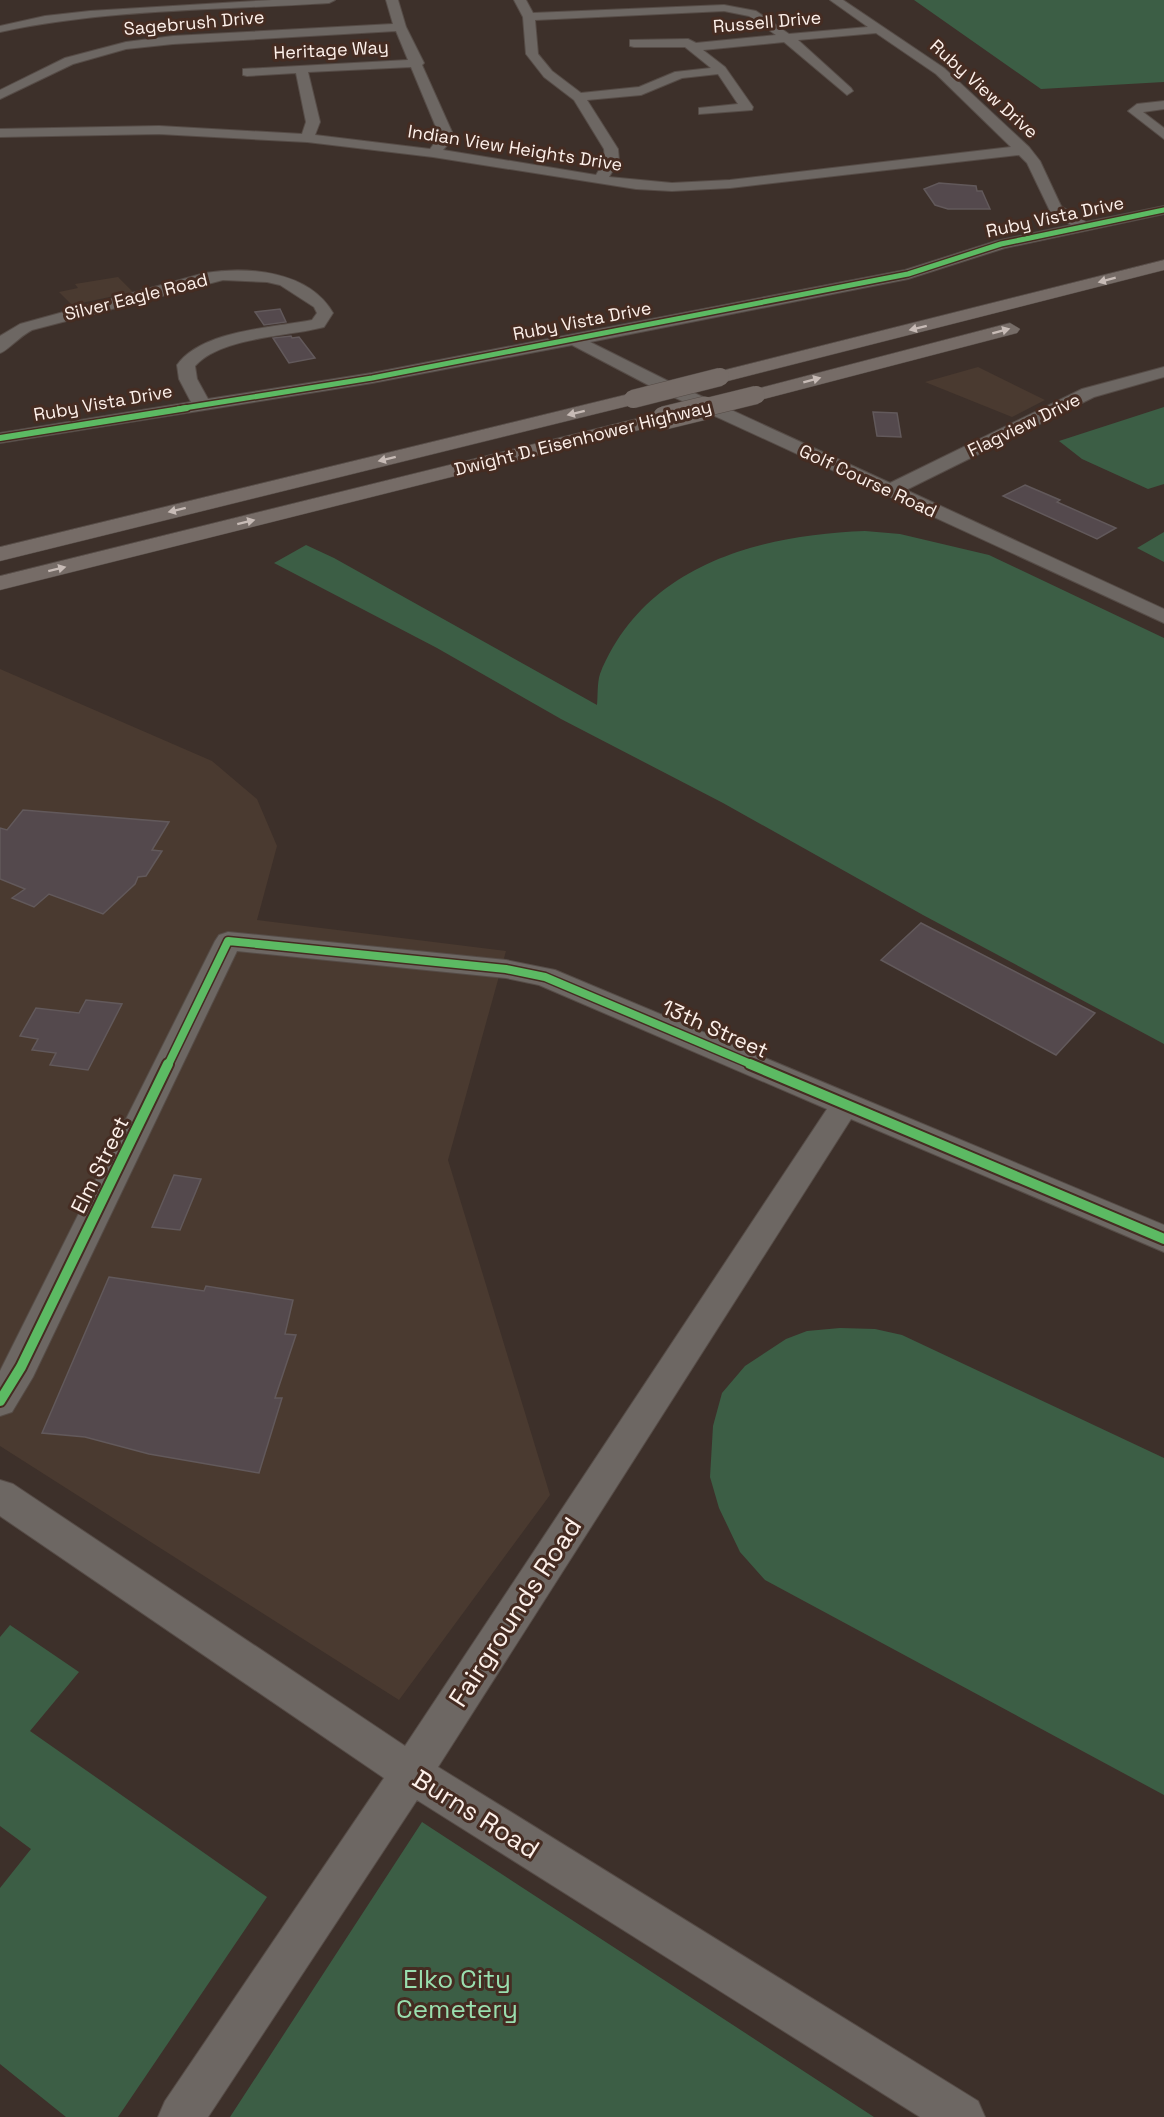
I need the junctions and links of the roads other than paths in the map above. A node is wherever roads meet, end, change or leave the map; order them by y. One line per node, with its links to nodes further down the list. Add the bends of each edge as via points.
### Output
1 (329, 0): 7 (street, via 75,15)
2 (392, 0): 6 (street)
3 (520, 0): 5 (street)
4 (836, 0): 8 (street, Ruby View Drive)
5 (529, 17): 9 (street, via 734,8 752,13); 18 (street, via 532,54 548,74)
6 (400, 27): 12 (street); 17 (street, Sagebrush Drive, via 134,45 69,61)
7 (0, 29)
8 (880, 29): 9 (street, Russell Drive); 24 (street, Ruby View Drive, via 940,71)
9 (787, 38): 11 (street, Russell Drive); 16 (street, via 827,69)
10 (634, 43): 11 (street, Russell Drive, via 681,42)
11 (693, 47): 14 (street)
12 (417, 63): 13 (street, Heritage Way); 25 (street, via 445,132 443,142)
13 (301, 70): 15 (street, Heritage Way); 23 (street, via 313,122)
14 (721, 70): 18 (street, via 679,75 641,91); 20 (street, via 747,107)
15 (247, 72)
16 (847, 91)
17 (0, 94)
18 (578, 98): 26 (street, via 612,154)
19 (1164, 105): 22 (street, via 1134,111)
20 (704, 111)
21 (0, 133): 23 (street, Indian View Heights Drive, via 159,130)
22 (1164, 135)
23 (307, 138): 25 (street, Indian View Heights Drive)
24 (1024, 150): 26 (street, Indian View Heights Drive, via 713,186 653,186); 28 (street, Ruby View Drive, via 1037,165 1055,208)
25 (433, 153): 26 (street, Indian View Heights Drive)
26 (600, 180)
27 (1164, 210): 28 (street, Ruby Vista Drive)
28 (1083, 226): 31 (street, Ruby Vista Drive, via 1001,244 908,274)
29 (1164, 265): 39 (highway, Dwight D. Eisenhower Highway, one-way to 39, bridge)
30 (1033, 323): 40 (highway, Dwight D. Eisenhower Highway, one-way to 30, bridge)
31 (616, 332): 32 (street, Ruby Vista Drive); 35 (street, via 612,351)
32 (574, 340): 35 (street, Golf Course Road); 36 (street, Ruby Vista Drive, via 372,378)
33 (0, 348): 36 (street, Silver Eagle Road, via 12,333 27,327 205,278 268,277 298,288 320,304 325,313 318,324 214,344 197,353 186,366 188,379)
34 (1164, 372): 38 (street, Flagview Drive, via 1088,393)
35 (660, 384): 38 (street, Golf Course Road)
36 (201, 403): 37 (street, Ruby Vista Drive)
37 (3, 432)
38 (890, 491): 41 (street, Golf Course Road)
39 (0, 554)
40 (0, 583)
41 (1164, 617)
42 (228, 941): 43 (street, 13th Street, via 506,969 545,977); 45 (street, Elm Street, via 21,1367)
43 (845, 1105): 44 (street, 13th Street); 47 (street, Fairgrounds Road)
44 (1164, 1239)
45 (0, 1401)
46 (0, 1496): 47 (street, Burns Road)
47 (411, 1773): 48 (street, Fairgrounds Road); 49 (street, Burns Road)
48 (181, 2117)
49 (962, 2117)

